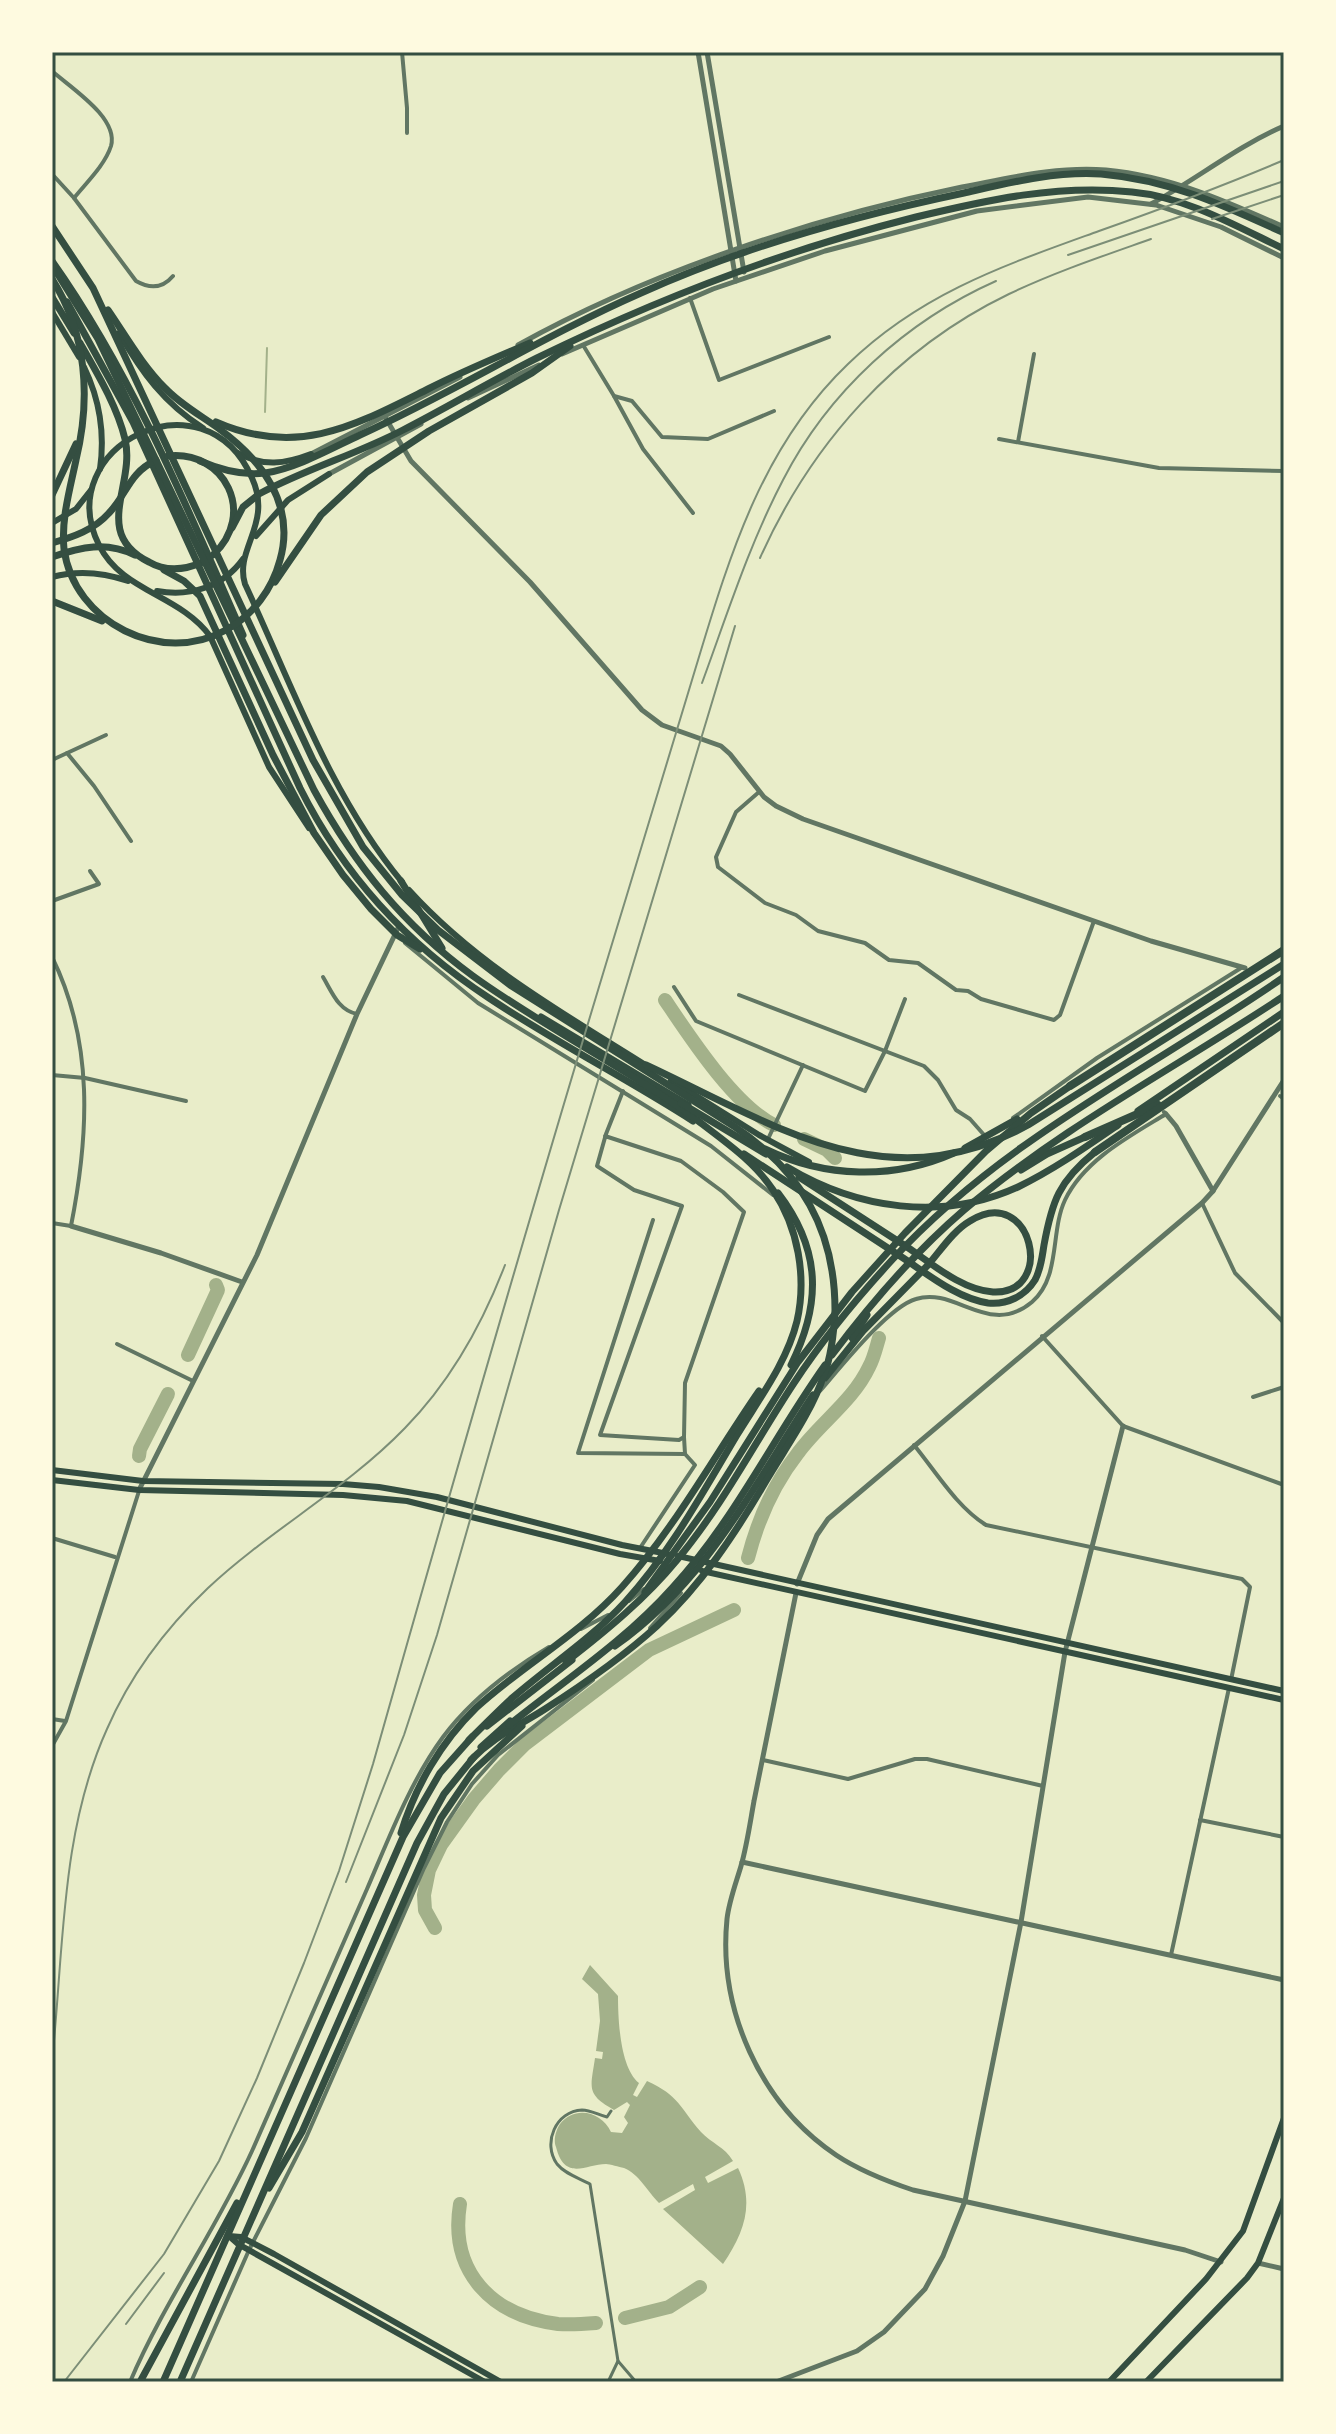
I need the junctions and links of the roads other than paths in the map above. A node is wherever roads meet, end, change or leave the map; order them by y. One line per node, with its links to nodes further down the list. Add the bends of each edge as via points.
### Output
1 (402, 52): 6 (street)
2 (698, 52): 15 (street)
3 (707, 52): 14 (street)
4 (52, 71): 9 (street, via 107,120 113,135 107,155)
5 (1284, 126): 8 (street, via 1239,148)
6 (407, 133)
7 (52, 174): 9 (street)
8 (1185, 186): 10 (street); 12 (street); 14 (street, via 1105,170 1060,169 900,201)
9 (74, 198): 18 (street, via 136,281 155,287)
10 (1150, 204): 16 (street, via 1221,227); 19 (street, via 1088,197 977,211)
11 (52, 227): 22 (main road); 37 (main road, via 150,382)
12 (1284, 230): 27 (main road, via 1175,186 1099,174 1055,175 830,225 701,269)
13 (1284, 249): 28 (main road, via 1172,200 1135,192 1062,190 967,205 864,231 712,280)
14 (740, 250): 15 (street); 19 (street)
15 (731, 253): 21 (street); 35 (street, via 576,314)
16 (1284, 258)
17 (52, 263): 74 (main road, via 96,329 136,405 324,812 341,841 408,920); 88 (main road, via 98,339 314,790 361,867 458,965)
18 (173, 276)
19 (745, 278): 21 (street)
20 (52, 280): 25 (main road); 36 (main road, via 69,311 82,356)
21 (736, 281): 24 (street)
22 (93, 288): 34 (main road, via 151,372); 86 (main road, via 319,772 357,838 402,895 450,941 510,985)
23 (52, 294): 25 (main road); 47 (main road, via 123,431 128,463)
24 (690, 298): 29 (street, via 719,380); 30 (street)
25 (72, 309): 70 (main road, via 133,422 305,798 332,846)
26 (52, 312): 45 (main road, via 87,373 100,420)
27 (601, 312): 34 (main road, via 330,433 270,436 228,428); 42 (main road, via 405,414 287,467 243,474)
28 (607, 325): 50 (main road, via 383,440 259,494 243,507); 58 (main road, via 367,472 321,515)
29 (829, 337)
30 (583, 345): 32 (street); 38 (street)
31 (1034, 354): 40 (street)
32 (614, 396): 33 (street, via 632,401 662,437 708,439); 48 (street, via 643,449)
33 (774, 411)
34 (197, 414): 58 (main road, via 258,464 280,506 281,557)
35 (385, 417): 38 (street); 41 (street)
36 (82, 426): 46 (main road); 59 (main road, via 65,509 65,555 81,593)
37 (216, 437): 41 (main road, via 263,463); 45 (main road, via 183,425 142,430 117,448); 52 (main road, via 242,460 254,481 258,519)
38 (397, 438): 44 (street); 63 (street, via 411,461 530,582 642,710 662,725 721,746)
39 (999, 439): 40 (street)
40 (1018, 442): 43 (street, via 1159,468)
41 (311, 454)
42 (200, 461): 47 (main road, via 175,455 158,459 136,474); 50 (main road, via 229,490)
43 (1284, 471)
44 (329, 474): 52 (main road, via 278,509)
45 (96, 479): 49 (main road, via 76,509); 56 (main road, via 90,502 95,536 112,566)
46 (52, 495)
47 (121, 495): 51 (main road, via 103,520); 54 (main road, via 119,528 130,548)
48 (693, 513)
49 (52, 523)
50 (232, 528): 54 (main road, via 218,550 194,566 165,568)
51 (52, 543)
52 (249, 548): 56 (main road, via 230,574 205,588 178,593); 67 (main road, via 242,570 248,590 350,807)
53 (52, 557): 54 (main road, via 110,546)
54 (146, 561): 65 (main road, via 200,596 273,755)
55 (53, 577): 56 (main road, via 92,573)
56 (140, 586): 65 (main road, via 189,613 204,628 269,767)
57 (52, 601): 59 (main road)
58 (254, 608): 59 (main road, via 225,631 189,643 156,642)
59 (117, 628)
60 (106, 735): 61 (street)
61 (67, 753): 62 (street); 64 (street)
62 (52, 760)
63 (759, 792): 69 (street, via 803,819); 69 (street, via 736,812 716,857 718,867 765,903 818,931 865,943 889,960 918,963 956,990 1054,1020)
64 (131, 841)
65 (328, 854): 70 (main road, via 359,895)
66 (90, 871): 68 (street, via 99,884)
67 (401, 881): 74 (main road, via 436,940); 101 (main road, via 453,934 508,978)
68 (52, 901)
69 (1094, 921): 75 (street)
70 (397, 931): 83 (street); 94 (street, via 478,1003); 98 (main road, via 497,1004)
71 (1284, 950): 93 (highway)
72 (52, 957): 91 (street, via 79,1030)
73 (1284, 964): 86 (main road, via 1012,1134 975,1149 926,1159 883,1158 806,1137 754,1118)
74 (465, 968): 96 (main road)
75 (1243, 968): 100 (street)
76 (323, 977): 83 (street, via 340,1005)
77 (1284, 977): 149 (main road, via 1023,1146 931,1219 823,1341 717,1506 662,1577 614,1623)
78 (674, 987): 87 (street, via 696,1021)
79 (739, 995): 85 (street)
80 (1284, 996): 151 (main road, via 1031,1158 942,1230 829,1359 723,1524 673,1587 624,1635)
81 (905, 999): 85 (street)
82 (1284, 1012): 90 (main road)
83 (357, 1014): 112 (street)
84 (1284, 1023): 90 (highway)
85 (885, 1051): 87 (street, via 865,1091); 100 (street, via 933,1073 956,1110)
86 (626, 1055): 146 (main road, via 747,1135 791,1175 828,1250 834,1283 833,1338 826,1371 809,1408 713,1564 648,1633)
87 (803, 1065): 101 (street)
88 (627, 1072): 90 (main road, via 819,1184 867,1201 923,1208 977,1201 1024,1184); 114 (main road, via 733,1148 772,1188 798,1251 801,1297)
89 (52, 1075): 91 (street)
90 (1198, 1076): 102 (highway, via 1156,1106); 103 (highway)
91 (85, 1078): 95 (street); 110 (street)
92 (1284, 1080): 106 (street)
93 (1070, 1086): 104 (main road); 121 (main road, via 1000,1139 895,1244 823,1328)
94 (623, 1091): 99 (street); 111 (street, via 752,1176 783,1206)
95 (186, 1101)
96 (689, 1105): 105 (main road, via 779,1156); 117 (main road, via 846,1207 962,1282 994,1292 1007,1290 1028,1269 1029,1240 1008,1216 981,1216 968,1222 854,1342)
97 (1165, 1113): 106 (street); 124 (street, via 1077,1181 1062,1207 1048,1278 1030,1303 997,1315 928,1297 907,1302 823,1388)
98 (685, 1116): 103 (main road, via 957,1291 994,1303 1027,1290 1040,1267 1058,1192 1068,1175); 111 (main road, via 766,1180)
99 (605, 1136): 123 (street, via 681,1161 744,1212 685,1383); 123 (street, via 597,1166 634,1190 682,1206 600,1435)
100 (985, 1136): 104 (street)
101 (769, 1137): 105 (main road, via 804,1160)
102 (1085, 1137): 117 (main road, via 1023,1168 949,1227 889,1288)
103 (1095, 1152)
104 (941, 1159): 105 (main road, via 889,1171)
105 (843, 1172)
106 (1213, 1191): 107 (street)
107 (1202, 1203): 113 (street, via 1235,1273); 115 (street)
108 (653, 1220): 126 (street, via 578,1453)
109 (52, 1223): 110 (street)
110 (71, 1226): 112 (street)
111 (804, 1237): 121 (main road, via 814,1286 810,1317 795,1359)
112 (242, 1282): 118 (street)
113 (1284, 1323)
114 (793, 1333): 149 (main road, via 773,1377 706,1487 636,1590); 158 (main road, via 770,1376 629,1579 590,1618 467,1718 440,1752 416,1793)
115 (1042, 1336): 122 (street); 125 (street)
116 (117, 1344): 118 (street)
117 (835, 1363): 124 (main road)
118 (193, 1381): 129 (street)
119 (1284, 1387): 120 (street)
120 (1253, 1397)
121 (766, 1412): 135 (main road)
122 (1123, 1426): 130 (street); 133 (street)
123 (684, 1437): 126 (street)
124 (782, 1445): 138 (main road)
125 (914, 1445): 133 (street, via 986,1525); 139 (street, via 828,1519)
126 (685, 1454): 134 (street, via 695,1465)
127 (52, 1470): 129 (main road)
128 (52, 1480): 131 (main road)
129 (143, 1481): 131 (street); 134 (main road, via 379,1487)
130 (1284, 1485)
131 (139, 1490): 136 (street); 137 (main road, via 407,1501)
132 (52, 1538): 136 (street)
133 (1092, 1547): 141 (street); 143 (street, via 1242,1579 1250,1587)
134 (640, 1548): 135 (main road)
135 (672, 1555): 137 (main road); 138 (main road)
136 (116, 1558): 148 (street)
137 (666, 1562): 138 (main road); 158 (main road, via 618,1622 492,1722 451,1762 419,1810); 168 (street, via 629,1602 543,1650 501,1681 455,1722 434,1750)
138 (701, 1567): 139 (main road); 140 (main road); 170 (main road, via 646,1623 489,1739 442,1793 410,1853); 171 (street, via 624,1653 506,1748 463,1796 428,1858 302,2146)
139 (797, 1584): 141 (main road)
140 (796, 1593): 142 (main road); 152 (street)
141 (1067, 1644): 142 (street); 143 (main road)
142 (1065, 1652): 143 (main road); 153 (street)
143 (1230, 1684): 144 (main road); 145 (main road); 154 (street)
144 (1284, 1691)
145 (1284, 1700)
146 (552, 1704): 151 (main road, via 497,1736); 159 (main road, via 501,1743 464,1783 434,1831)
147 (52, 1719): 148 (street)
148 (66, 1721): 150 (street)
149 (469, 1740): 165 (main road, via 431,1786 403,1837)
150 (52, 1746)
151 (471, 1760): 155 (main road)
152 (763, 1760): 153 (street, via 848,1779 927,1759); 157 (street)
153 (1043, 1786): 160 (street)
154 (1200, 1820): 156 (street); 161 (street)
155 (426, 1825): 159 (main road); 179 (main road)
156 (1284, 1837)
157 (742, 1862): 160 (street); 167 (street, via 728,1916 727,1968 738,2021 768,2087 835,2155 884,2180)
158 (384, 1884): 169 (main road)
159 (398, 1914): 170 (main road, via 302,2132)
160 (1021, 1922): 161 (street); 167 (street)
161 (1171, 1955): 162 (street)
162 (1284, 1980)
163 (611, 2111): 175 (street, via 607,2117 572,2112 557,2124 551,2142 558,2165 590,2184)
164 (1284, 2118): 172 (main road, via 1243,2231)
165 (267, 2145): 177 (main road); 178 (main road)
166 (1284, 2198): 173 (main road)
167 (965, 2201): 172 (street); 185 (street, via 925,2289 884,2332 857,2351)
168 (212, 2227): 169 (street); 176 (street)
169 (229, 2236): 170 (main road); 178 (main road)
170 (239, 2240): 171 (main road); 179 (main road)
171 (250, 2246): 180 (street); 181 (main road); 182 (main road)
172 (1221, 2262): 186 (main road)
173 (1258, 2263): 174 (street); 187 (main road)
174 (1284, 2269)
175 (618, 2361): 183 (street); 184 (street)
176 (130, 2382)
177 (140, 2382)
178 (164, 2382)
179 (178, 2382)
180 (191, 2382)
181 (485, 2382)
182 (501, 2382)
183 (608, 2382)
184 (636, 2382)
185 (776, 2382)
186 (1109, 2382)
187 (1146, 2382)

